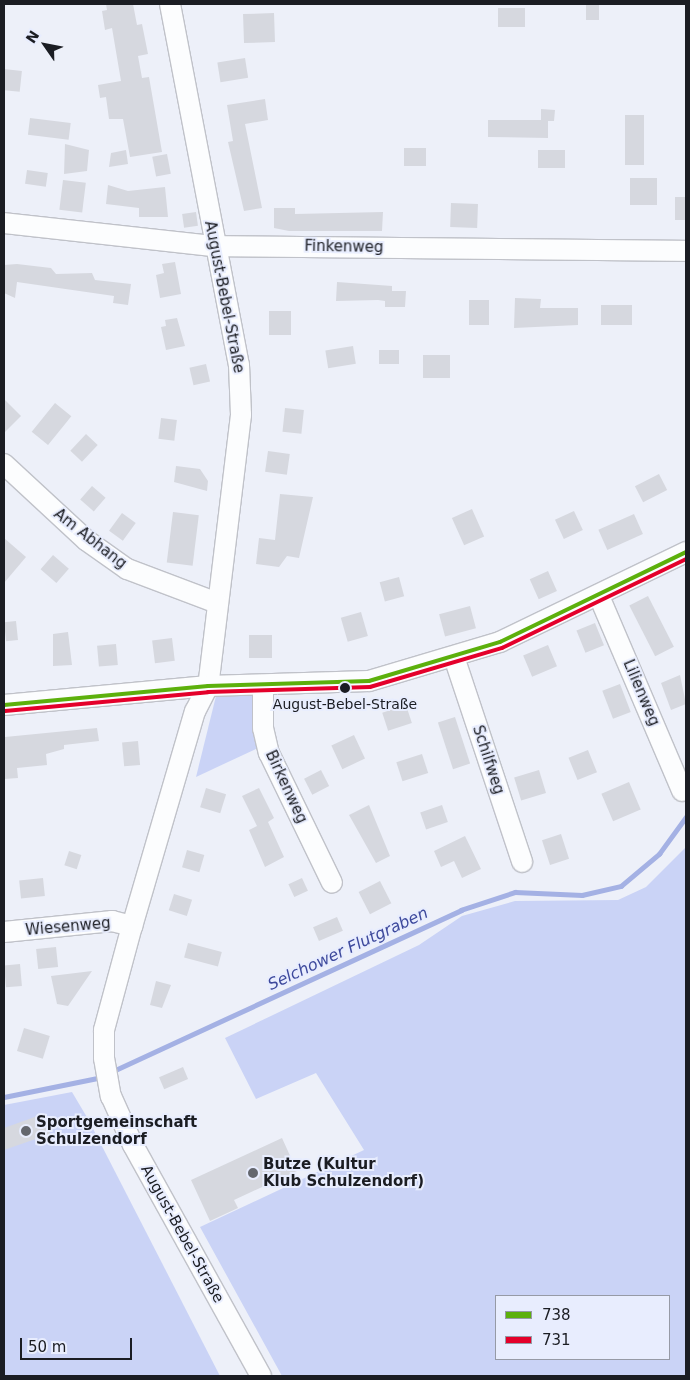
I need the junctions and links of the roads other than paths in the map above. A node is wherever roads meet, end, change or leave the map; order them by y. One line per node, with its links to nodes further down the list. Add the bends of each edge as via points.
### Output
1 (170, 4): 3 (street, August-Bebel-Straße)
2 (4, 223): 3 (street, Finkenweg)
3 (214, 246): 4 (street, Finkenweg); 8 (street, August-Bebel-Straße, via 239,364 241,415)
4 (686, 251)
5 (4, 464): 8 (street, Am Abhang, via 86,540 127,569)
6 (686, 552): 7 (street)
7 (599, 596): 9 (street, via 500,642); 13 (street, Lilienweg)
8 (217, 603): 11 (street, August-Bebel-Straße)
9 (454, 657): 10 (street, via 370,681); 14 (street, Schilfweg)
10 (263, 685): 11 (street); 15 (street, Birkenweg, via 263,728 269,753)
11 (208, 686): 12 (street); 16 (street, August-Bebel-Straße, via 195,710)
12 (4, 705)
13 (682, 791)
14 (522, 862)
15 (332, 883)
16 (132, 926): 17 (street, Wiesenweg, via 112,921); 18 (street, August-Bebel-Straße, via 104,1030 104,1058 111,1096 133,1145)
17 (4, 932)
18 (260, 1376)

